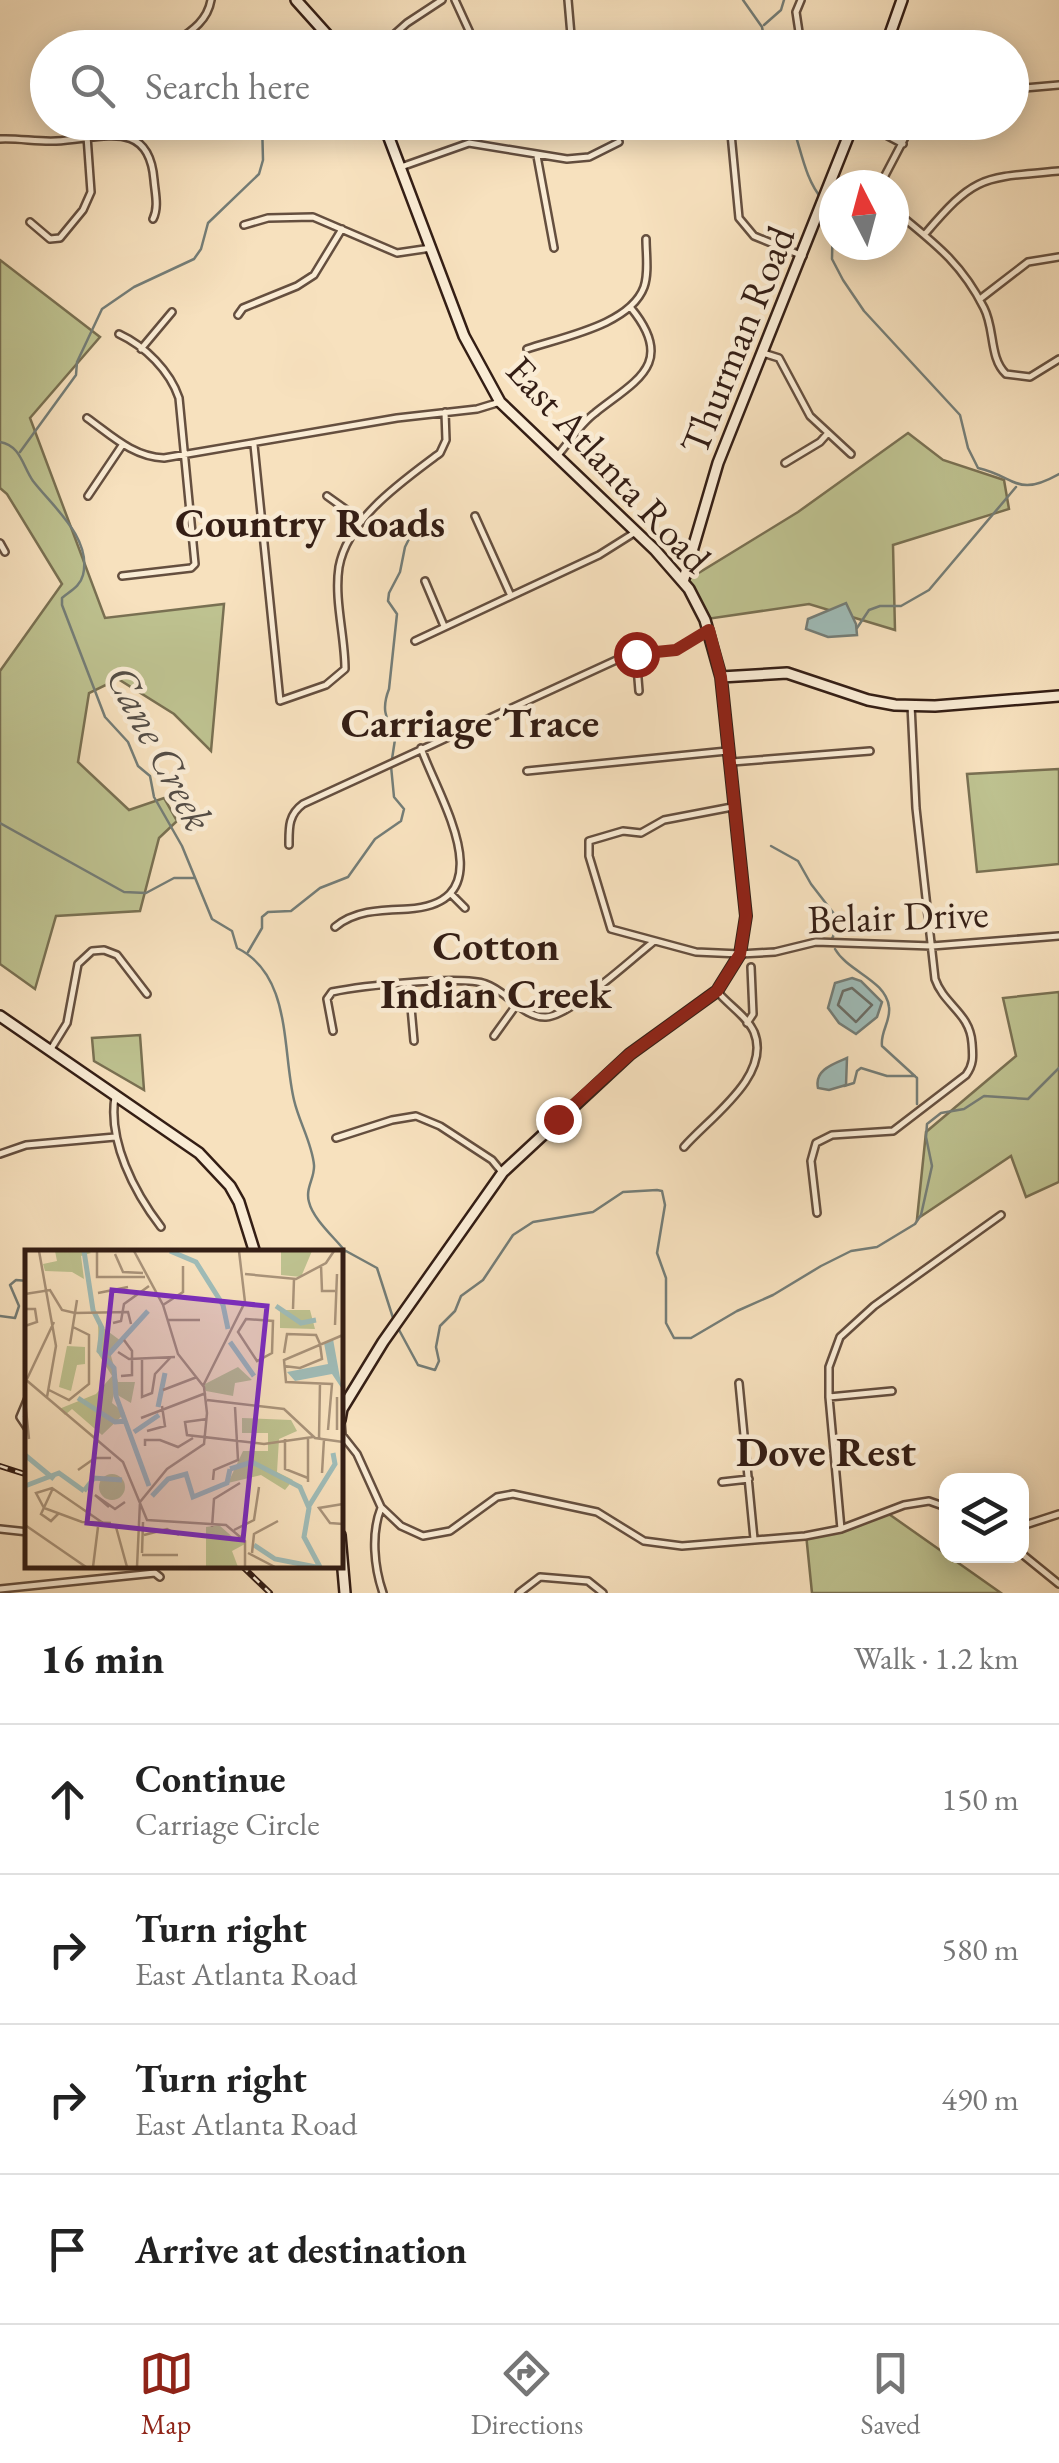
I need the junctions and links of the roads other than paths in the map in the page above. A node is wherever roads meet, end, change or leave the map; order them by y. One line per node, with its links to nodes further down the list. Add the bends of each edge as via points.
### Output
1 (211, 0): 9 (street, via 208,16)
2 (296, 0): 10 (street)
3 (442, 0): 8 (street)
4 (456, 0): 12 (street)
5 (568, 0): 13 (street)
6 (801, 0): 14 (street)
7 (902, 0): 15 (street)
8 (427, 3): 11 (street)
9 (192, 30)
10 (324, 30)
11 (398, 30)
12 (468, 30)
13 (571, 30)
14 (799, 30)
15 (892, 30)
16 (1059, 85): 17 (street)
17 (1029, 88)
18 (0, 139): 19 (street)
19 (68, 140)
20 (88, 140): 34 (street, via 92,186 83,210 54,240)
21 (133, 140): 33 (street, via 146,147 153,169)
22 (390, 140): 30 (street, East Atlanta Road)
23 (732, 140): 42 (street, via 744,228)
24 (848, 140): 42 (street, Thurman Road)
25 (896, 140): 28 (street)
26 (905, 140): 28 (street)
27 (618, 142): 29 (street, via 588,156)
28 (903, 144): 31 (street)
29 (538, 156): 30 (street, via 470,143); 41 (street)
30 (401, 167): 40 (street, East Atlanta Road)
31 (888, 170)
32 (1059, 171): 38 (street, via 974,184)
33 (153, 219)
34 (30, 222)
35 (909, 222): 38 (street)
36 (244, 225): 37 (street, via 299,216)
37 (342, 229): 40 (street, via 396,253); 47 (street, via 314,275)
38 (924, 234): 44 (street, via 952,256)
39 (646, 239): 45 (street, via 646,279)
40 (431, 248): 53 (street, East Atlanta Road, via 472,353)
41 (554, 248)
42 (803, 256): 51 (street, Thurman Road)
43 (1059, 258): 44 (street, via 1028,262)
44 (980, 300): 52 (street, via 999,368 1030,376)
45 (631, 308): 50 (street); 61 (street, via 650,341 644,373 586,421)
46 (172, 312): 49 (street)
47 (238, 315)
48 (119, 334): 49 (street)
49 (142, 349): 60 (street, via 174,382)
50 (527, 349)
51 (763, 353): 56 (street, via 778,358 810,416); 72 (street, Thurman Road, via 718,463)
52 (1059, 359)
53 (500, 402): 54 (street); 61 (street, East Atlanta Road)
54 (445, 412): 58 (street); 66 (street, via 440,453)
55 (87, 418): 57 (street)
56 (828, 433): 59 (street); 62 (street)
57 (123, 444): 60 (street, via 145,456); 63 (street)
58 (254, 444): 60 (street); 66 (street, via 280,701 326,686 344,669 339,568)
59 (851, 454)
60 (186, 456): 70 (street, via 194,567)
61 (556, 457): 67 (street, East Atlanta Road)
62 (785, 463)
63 (88, 496)
64 (327, 496): 66 (street)
65 (475, 516): 73 (street)
66 (362, 522)
67 (636, 531): 72 (street, East Atlanta Road); 73 (street)
68 (0, 543): 69 (street)
69 (5, 552)
70 (122, 576)
71 (425, 581): 74 (street)
72 (683, 582): 75 (street, East Atlanta Road)
73 (511, 596): 74 (street)
74 (444, 626): 76 (street)
75 (709, 630): 77 (street, via 676,650); 78 (street, East Atlanta Road)
76 (415, 640)
77 (636, 654): 79 (street); 82 (street)
78 (721, 677): 81 (street, via 788,673 880,703); 84 (street, East Atlanta Road)
79 (639, 691)
80 (1059, 696): 81 (street)
81 (912, 706): 93 (street)
82 (421, 748): 87 (street, via 295,810); 88 (street, via 459,846)
83 (870, 751): 84 (street)
84 (731, 756): 85 (street); 86 (street, East Atlanta Road)
85 (527, 771)
86 (736, 806): 92 (street, Belair Drive, via 589,841 614,931); 94 (street, East Atlanta Road, via 746,916)
87 (289, 845)
88 (451, 894): 89 (street); 90 (street, via 432,905 351,915)
89 (465, 908)
90 (335, 927)
91 (1059, 936): 93 (street, Belair Drive)
92 (654, 942): 94 (street, Belair Drive); 99 (street, via 557,1015 540,1016)
93 (932, 946): 94 (street, Belair Drive, via 816,942); 112 (street, via 937,986 970,1027 970,1069 893,1132 818,1141 811,1158)
94 (740, 954): 97 (street, East Atlanta Road)
95 (751, 967): 101 (street, via 753,1012)
96 (409, 985): 99 (street, via 473,980); 102 (street, via 332,992 327,999); 104 (street)
97 (717, 991): 101 (street); 111 (street, East Atlanta Road, via 606,1074)
98 (147, 994): 105 (street, via 116,955 92,951 78,964 68,1024)
99 (517, 1004): 103 (street)
100 (0, 1016): 105 (street)
101 (747, 1023): 109 (street, via 756,1056 748,1080)
102 (333, 1031)
103 (494, 1036)
104 (414, 1041)
105 (51, 1048): 106 (street)
106 (115, 1096): 107 (street); 115 (street, via 217,1170 238,1202)
107 (116, 1138): 110 (street, via 26,1145); 114 (street)
108 (336, 1138): 111 (street, via 416,1116)
109 (684, 1148)
110 (0, 1154)
111 (504, 1173): 119 (street, East Atlanta Road)
112 (816, 1213)
113 (1001, 1216): 118 (street, via 844,1332 829,1367)
114 (161, 1227)
115 (254, 1250)
116 (739, 1383): 121 (street)
117 (892, 1391): 118 (street)
118 (829, 1398): 127 (street)
119 (342, 1410)
120 (342, 1435): 124 (street)
121 (749, 1479): 122 (street); 130 (street)
122 (722, 1482)
123 (939, 1505): 127 (street, via 904,1505)
124 (382, 1507): 130 (street, via 400,1526 424,1536 450,1531 497,1497 512,1494 597,1512 664,1546); 137 (street, via 375,1548)
125 (1059, 1514): 126 (street)
126 (1029, 1524)
127 (841, 1529): 130 (street)
128 (0, 1530): 129 (street)
129 (25, 1532)
130 (754, 1540)
131 (342, 1559): 136 (street)
132 (1029, 1560): 134 (street)
133 (160, 1577): 135 (street, via 107,1574)
134 (1059, 1584)
135 (0, 1589)
136 (345, 1593)
137 (382, 1593)
138 (518, 1593): 139 (street, via 540,1577 588,1581)
139 (603, 1593)

